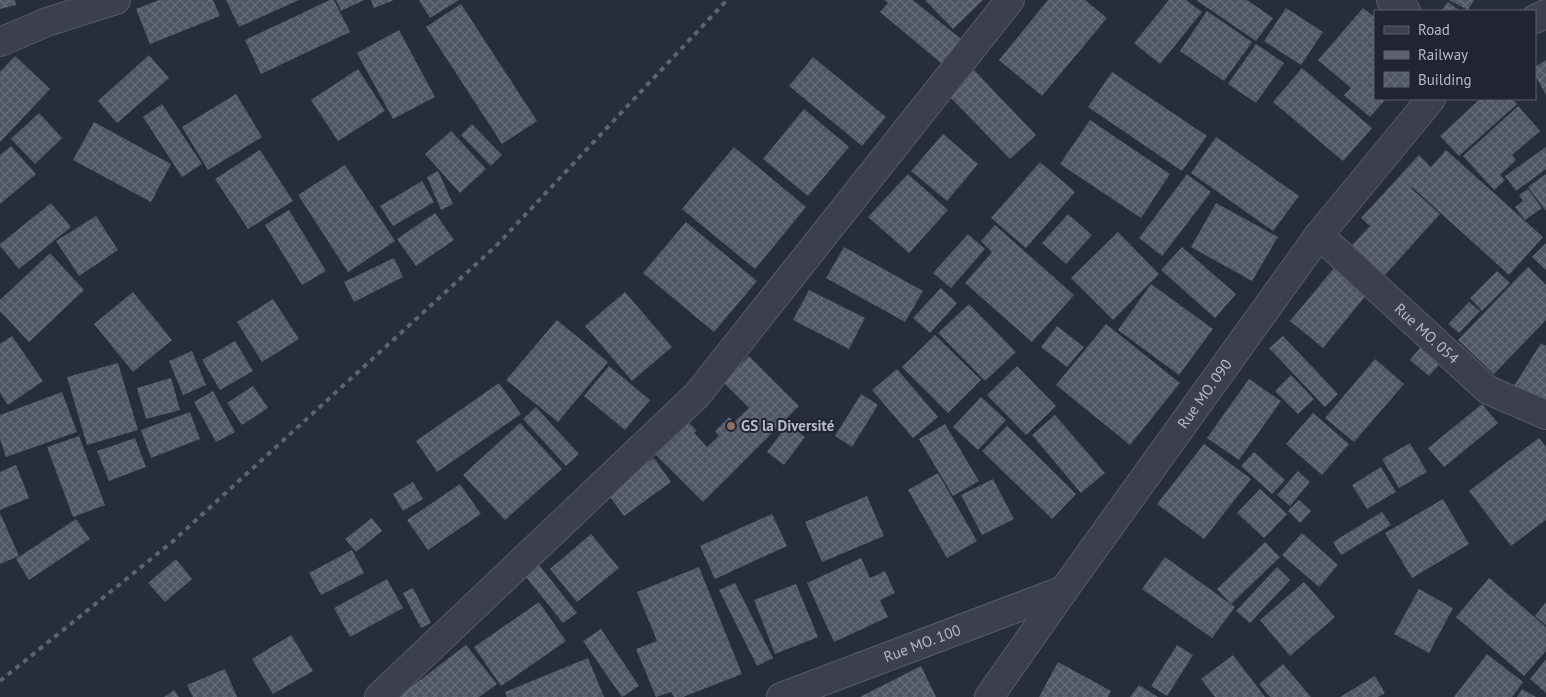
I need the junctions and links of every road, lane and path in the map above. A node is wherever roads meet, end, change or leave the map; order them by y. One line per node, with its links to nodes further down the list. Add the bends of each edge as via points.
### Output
1 (116, 0): 5 (street, via 47,22)
2 (1010, 0): 10 (street, via 697,395)
3 (1391, 0): 4 (street)
4 (1405, 10)
5 (0, 42)
6 (1430, 100): 7 (street, Rue MO. 090)
7 (1319, 235): 8 (street, Rue MO. 054, via 1488,390); 9 (street, Rue MO. 090)
8 (1546, 415)
9 (1064, 590): 11 (street, Rue MO. 100); 12 (street, Rue MO. 090)
10 (379, 697)
11 (781, 697)
12 (989, 697)

